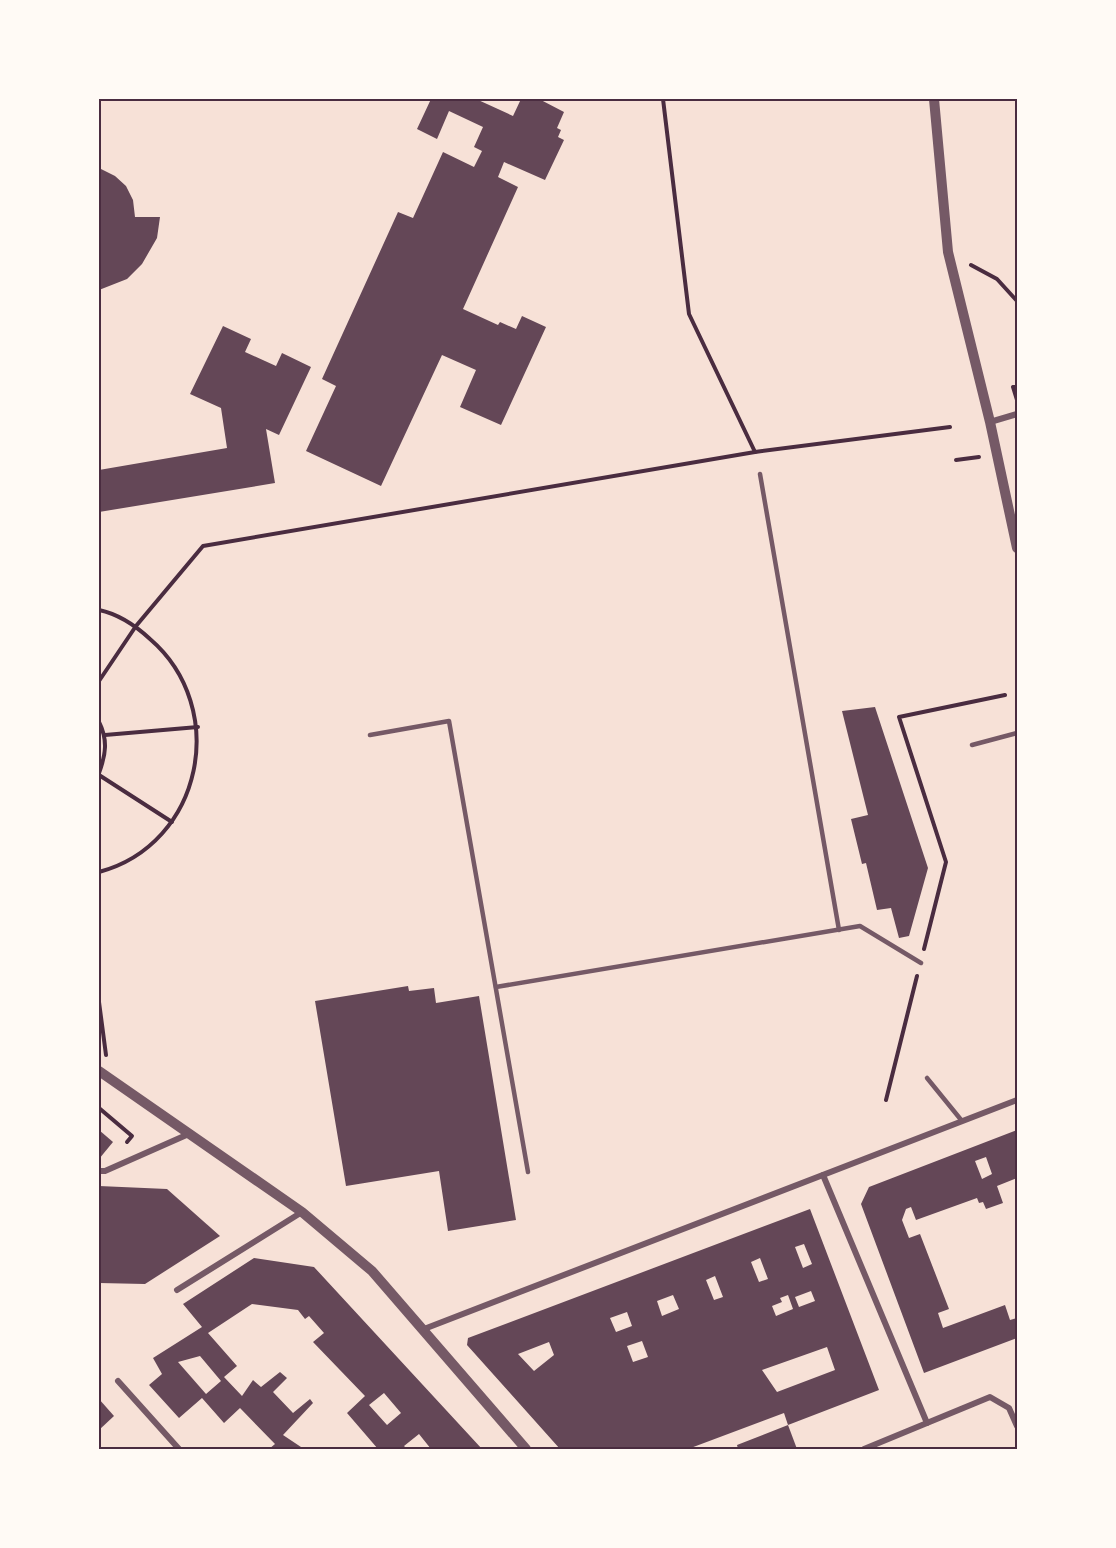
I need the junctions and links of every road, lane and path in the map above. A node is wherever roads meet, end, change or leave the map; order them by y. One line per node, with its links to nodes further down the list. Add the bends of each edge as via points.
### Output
1 (663, 99): 10 (path, via 689,314)
2 (934, 99): 3 (street)
3 (948, 252): 4 (path, via 997,279); 8 (street)
4 (1017, 301)
5 (1017, 387): 6 (path, via 1013,387)
6 (1017, 401)
7 (1017, 414): 8 (street)
8 (990, 422): 12 (street)
9 (950, 427): 10 (path)
10 (755, 452): 14 (path, via 203,546)
11 (760, 474): 26 (lane)
12 (1017, 548)
13 (99, 610): 14 (path)
14 (136, 626): 15 (path); 18 (path, via 167,653 188,687)
15 (99, 681)
16 (1005, 695): 27 (path, via 899,717 946,862)
17 (99, 722): 20 (path)
18 (198, 726): 20 (path); 24 (path, via 194,777)
19 (1017, 733): 22 (lane)
20 (105, 735): 23 (path, via 106,756)
21 (370, 735): 28 (lane, via 449,721)
22 (972, 745)
23 (99, 774): 24 (path)
24 (172, 822): 25 (path, via 147,849)
25 (99, 872)
26 (839, 930): 27 (lane, via 860,927); 28 (lane)
27 (921, 963): 33 (path)
28 (496, 987): 40 (lane)
29 (99, 1002): 30 (path)
30 (102, 1023)
31 (99, 1071): 37 (street)
32 (927, 1078): 36 (lane)
33 (885, 1100)
34 (1017, 1100): 36 (street)
35 (99, 1108): 38 (path, via 132,1136)
36 (962, 1121): 41 (street)
37 (191, 1133): 39 (street); 42 (street)
38 (125, 1144)
39 (99, 1171)
40 (528, 1172)
41 (823, 1175): 44 (street); 46 (street)
42 (302, 1212): 43 (street); 44 (street, via 372,1271)
43 (177, 1290)
44 (424, 1329): 49 (street)
45 (118, 1381): 48 (street)
46 (927, 1423): 47 (street, via 990,1397 1009,1408); 50 (street)
47 (1017, 1426)
48 (179, 1449)
49 (526, 1449)
50 (864, 1449)

